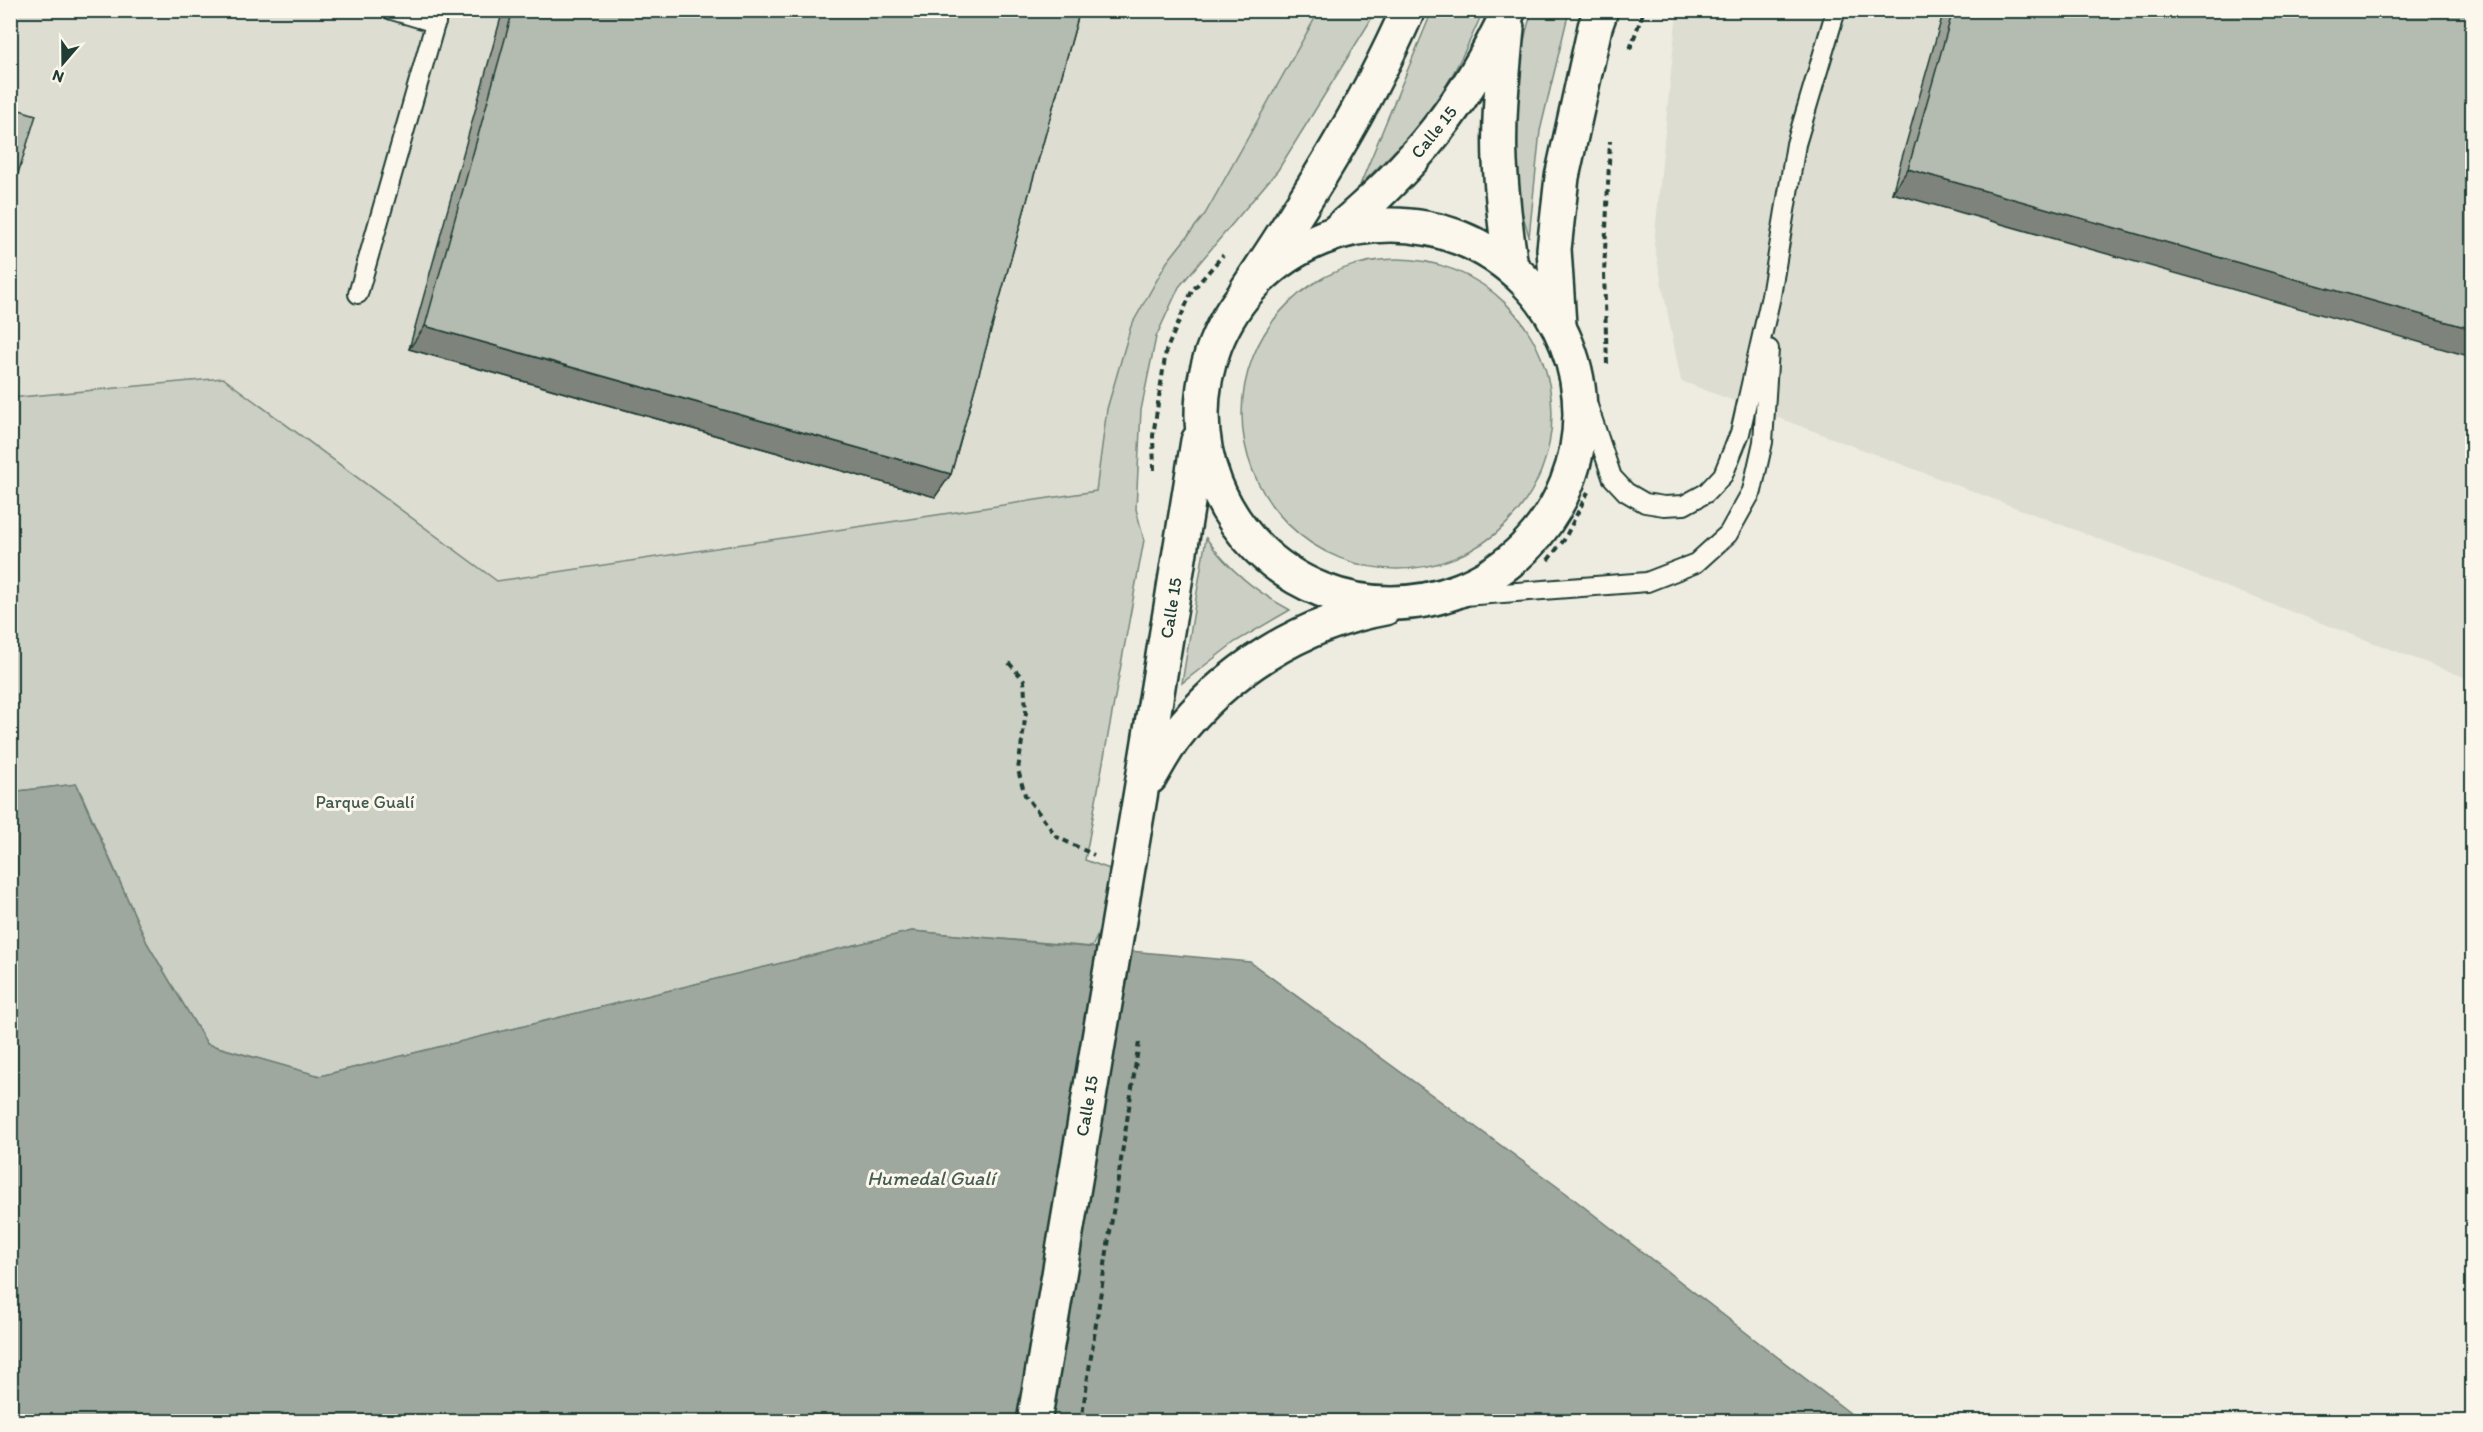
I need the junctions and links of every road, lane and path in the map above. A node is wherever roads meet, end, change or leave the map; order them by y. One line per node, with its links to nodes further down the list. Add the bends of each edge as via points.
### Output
1 (392, 10): 6 (lane)
2 (1408, 10): 11 (street, via 1369,92 1305,202)
3 (1601, 10): 14 (street, via 1562,177 1554,249)
4 (1836, 10): 13 (lane, via 1796,144)
5 (1508, 11): 8 (street, Calle 15, via 1457,104 1421,151); 9 (street, Calle 15, via 1500,160)
6 (438, 17): 12 (lane)
7 (1610, 136): 10 (path)
8 (1335, 233): 9 (street, via 1380,225 1427,228 1472,243); 11 (street, via 1286,255)
9 (1511, 267): 14 (street, via 1538,294)
10 (1604, 273)
11 (1246, 291): 16 (street, via 1216,340 1204,377)
12 (358, 294)
13 (1772, 296): 15 (lane, via 1740,433 1723,475 1706,493 1684,505 1644,502 1611,477); 17 (lane, via 1763,442 1752,491 1728,534 1696,563 1647,582)
14 (1559, 325): 15 (street)
15 (1577, 373): 17 (street, via 1581,422 1574,470 1554,514 1515,558 1484,580)
16 (1200, 425): 17 (street, via 1208,466 1223,504 1247,538 1279,567 1315,588 1355,600 1397,604); 19 (street, Calle 15)
17 (1438, 598): 19 (street, Calle 15, via 1378,609 1318,627 1263,655 1207,700 1173,738)
18 (1009, 663): 20 (path, via 1024,680 1026,712 1018,770 1025,795 1057,837)
19 (1138, 801): 22 (street, Calle 15)
20 (1096, 856)
21 (1140, 1035): 23 (path)
22 (1034, 1422)
23 (1081, 1422)

